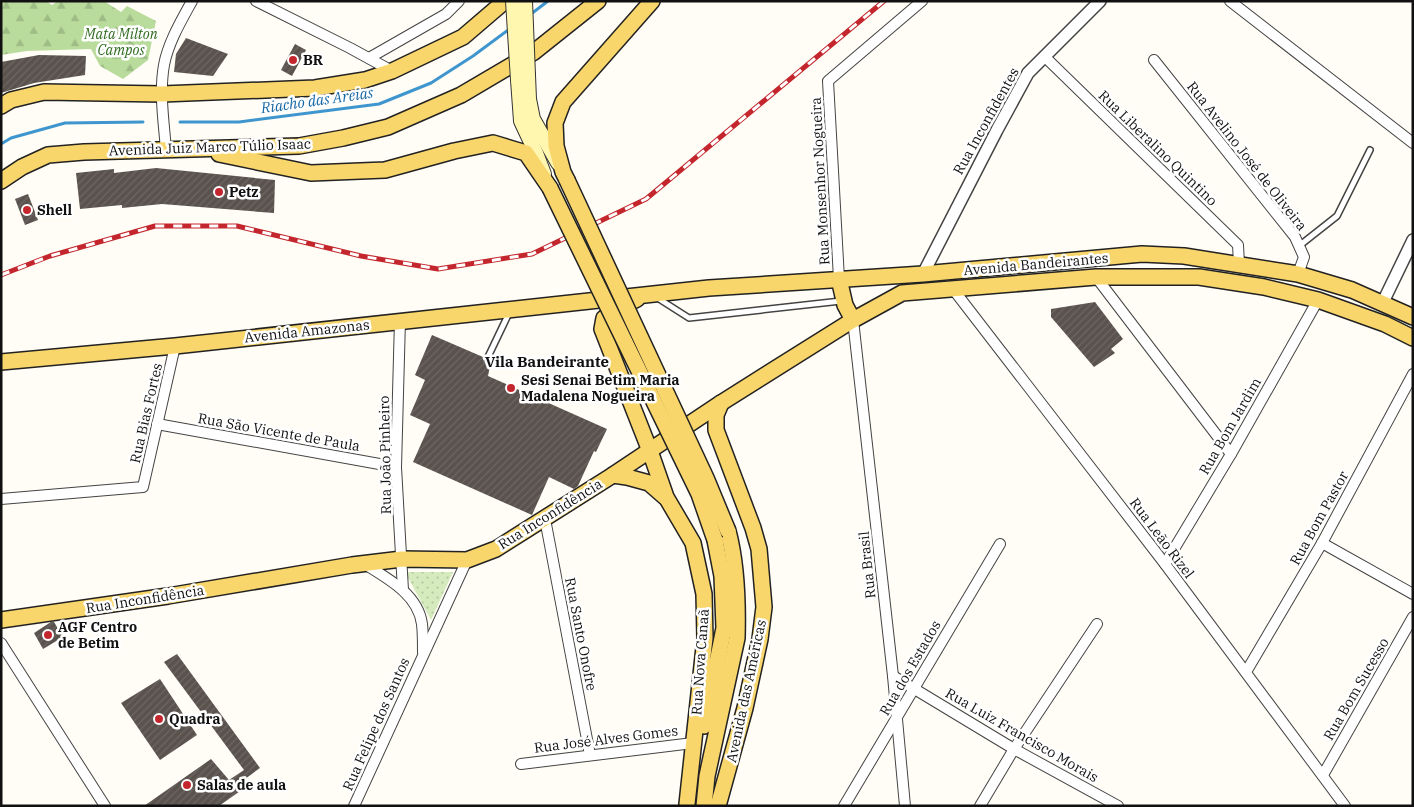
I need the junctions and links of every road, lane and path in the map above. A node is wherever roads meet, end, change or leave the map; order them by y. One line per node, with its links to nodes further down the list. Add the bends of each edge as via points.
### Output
1 (192, 1): 17 (street, via 164,64)
2 (256, 1): 13 (street)
3 (458, 1): 13 (street, via 446,14)
4 (505, 1): 15 (main road, via 463,37)
5 (513, 1): 16 (main road, bridge)
6 (525, 1): 16 (main road, bridge)
7 (598, 1): 21 (main road, Avenida Juiz Marco Túlio Isaac, via 534,52 494,76 461,95 388,126 299,146)
8 (652, 1): 23 (main road, Avenida das Américas, via 562,102 555,123 556,146)
9 (922, 1): 32 (street, Rua Monsenhor Nogueira, via 828,82)
10 (1100, 1): 12 (street, Rua Inconfidentes)
11 (1230, 1): 19 (street)
12 (1045, 57): 28 (street, Rua Liberalino Quintino, via 1238,245); 29 (street, Rua Inconfidentes, via 1028,73)
13 (368, 58): 15 (street)
14 (1154, 60): 27 (street, Rua Avelino José de Oliveira)
15 (392, 71): 17 (main road, via 366,80 315,88)
16 (523, 78): 23 (main road, via 533,119); 25 (main road, via 521,121)
17 (162, 94): 18 (main road, via 44,92 11,100); 20 (street)
18 (1, 106)
19 (1413, 143)
20 (166, 150): 21 (main road, Avenida Juiz Marco Túlio Isaac); 24 (main road, Avenida Juiz Marco Túlio Isaac, via 48,155)
21 (196, 150): 25 (main road, via 310,173 385,170 492,143 526,153)
22 (1370, 150): 27 (lane, via 1337,216)
23 (565, 176): 86 (main road, Avenida das Américas, bridge, via 706,478 732,548 737,638 707,776)
24 (1, 181)
25 (548, 184): 81 (main road, bridge, via 699,494 715,540 722,576 724,628)
26 (1413, 240): 40 (street)
27 (1299, 246): 30 (street, Rua Avelino José de Oliveira, via 1304,257)
28 (1239, 264): 29 (main road, Avenida Bandeirantes, via 1142,254); 30 (main road, Avenida Bandeirantes)
29 (923, 274): 32 (main road, Avenida Bandeirantes)
30 (1298, 274): 40 (main road, Avenida Bandeirantes)
31 (1096, 277): 33 (main road, Avenida Bandeirantes, via 1199,277); 34 (main road, Avenida Bandeirantes); 53 (street)
32 (839, 279): 36 (main road, Avenida Bandeirantes); 39 (main road)
33 (1264, 287): 38 (main road, Avenida Bandeirantes); 40 (main road, via 1276,284 1292,286 1356,304)
34 (953, 289): 35 (main road, Avenida Bandeirantes); 64 (street, Rua Leão Rizel)
35 (902, 293): 44 (main road, Rua Inconfidência)
36 (648, 294): 37 (main road, Avenida Bandeirantes); 39 (lane, via 689,318); 52 (main road, Rua Nova Canaã, via 604,318 602,329)
37 (612, 298): 41 (main road, Avenida Amazonas)
38 (1318, 300): 45 (main road, Avenida Bandeirantes); 53 (street, Rua Bom Jardim)
39 (844, 301): 44 (main road)
40 (1383, 302): 42 (main road, Avenida Bandeirantes)
41 (512, 308): 43 (main road, Avenida Amazonas); 47 (lane)
42 (1413, 317)
43 (400, 320): 46 (main road, Avenida Amazonas); 54 (street, Rua João Pinheiro)
44 (853, 320): 50 (main road, Rua Inconfidência); 73 (street, Rua Brasil)
45 (1413, 338)
46 (175, 346): 48 (main road, Avenida Amazonas); 51 (street, Rua Bias Fortes)
47 (487, 359)
48 (1, 362)
49 (1413, 374): 59 (street, Rua Bom Pastor)
50 (721, 403): 52 (main road, Rua Inconfidência); 82 (main road, Avenida das Américas, via 716,415 716,430 759,549 764,606 745,708)
51 (157, 424): 54 (street, Rua São Vicente de Paula); 57 (street, Rua Bias Fortes, via 144,487)
52 (650, 451): 55 (main road, Rua Inconfidência); 56 (main road, Rua Nova Canaã)
53 (1230, 454): 64 (street, Rua Bom Jardim)
54 (396, 467): 61 (street, Rua João Pinheiro)
55 (613, 475): 56 (main road, via 649,483); 58 (main road, Rua Inconfidência)
56 (666, 497): 76 (main road, Rua Nova Canaã, via 693,544 704,594 705,638)
57 (1, 499)
58 (545, 519): 62 (main road, Rua Inconfidência, via 496,549); 78 (street, Rua Santo Onofre)
59 (1322, 543): 66 (street); 72 (street, Rua Bom Pastor)
60 (1000, 544): 74 (street, Rua dos Estados)
61 (402, 559): 62 (main road, Rua Inconfidência); 63 (main road, Rua Inconfidência); 65 (street, Rua João Pinheiro)
62 (467, 560): 71 (street, Rua Felipe dos Santos)
63 (363, 563): 65 (street, Rua Felipe dos Santos); 68 (main road, Rua Inconfidência)
64 (1165, 564): 72 (street, Rua Leão Rizel)
65 (403, 590): 71 (street, Rua Felipe dos Santos, via 422,622)
66 (1413, 594)
67 (1413, 617): 80 (street, Rua Bom Sucesso)
68 (1, 620)
69 (1096, 624): 77 (street)
70 (1, 643): 84 (street)
71 (424, 653): 85 (street, Rua Felipe dos Santos)
72 (1246, 672): 80 (street, Rua Leão Rizel)
73 (893, 676): 74 (street, Rua Luiz Francisco Morais); 75 (street, Rua Brasil)
74 (912, 688): 75 (street, Rua dos Estados); 77 (street, Rua Luiz Francisco Morais)
75 (897, 717): 87 (street, Rua dos Estados); 88 (street, Rua Brasil)
76 (693, 743): 78 (street, Rua José Alves Gomes); 81 (main road, Rua Nova Canaã)
77 (1014, 749): 83 (street, Rua Luiz Francisco Morais); 89 (street)
78 (590, 755): 79 (street, Rua José Alves Gomes)
79 (521, 764)
80 (1323, 775): 90 (street, Rua Leão Rizel)
81 (686, 805)
82 (720, 805)
83 (1116, 805)
84 (105, 806)
85 (354, 806)
86 (704, 806)
87 (844, 806)
88 (906, 806)
89 (980, 806)
90 (1345, 806)

